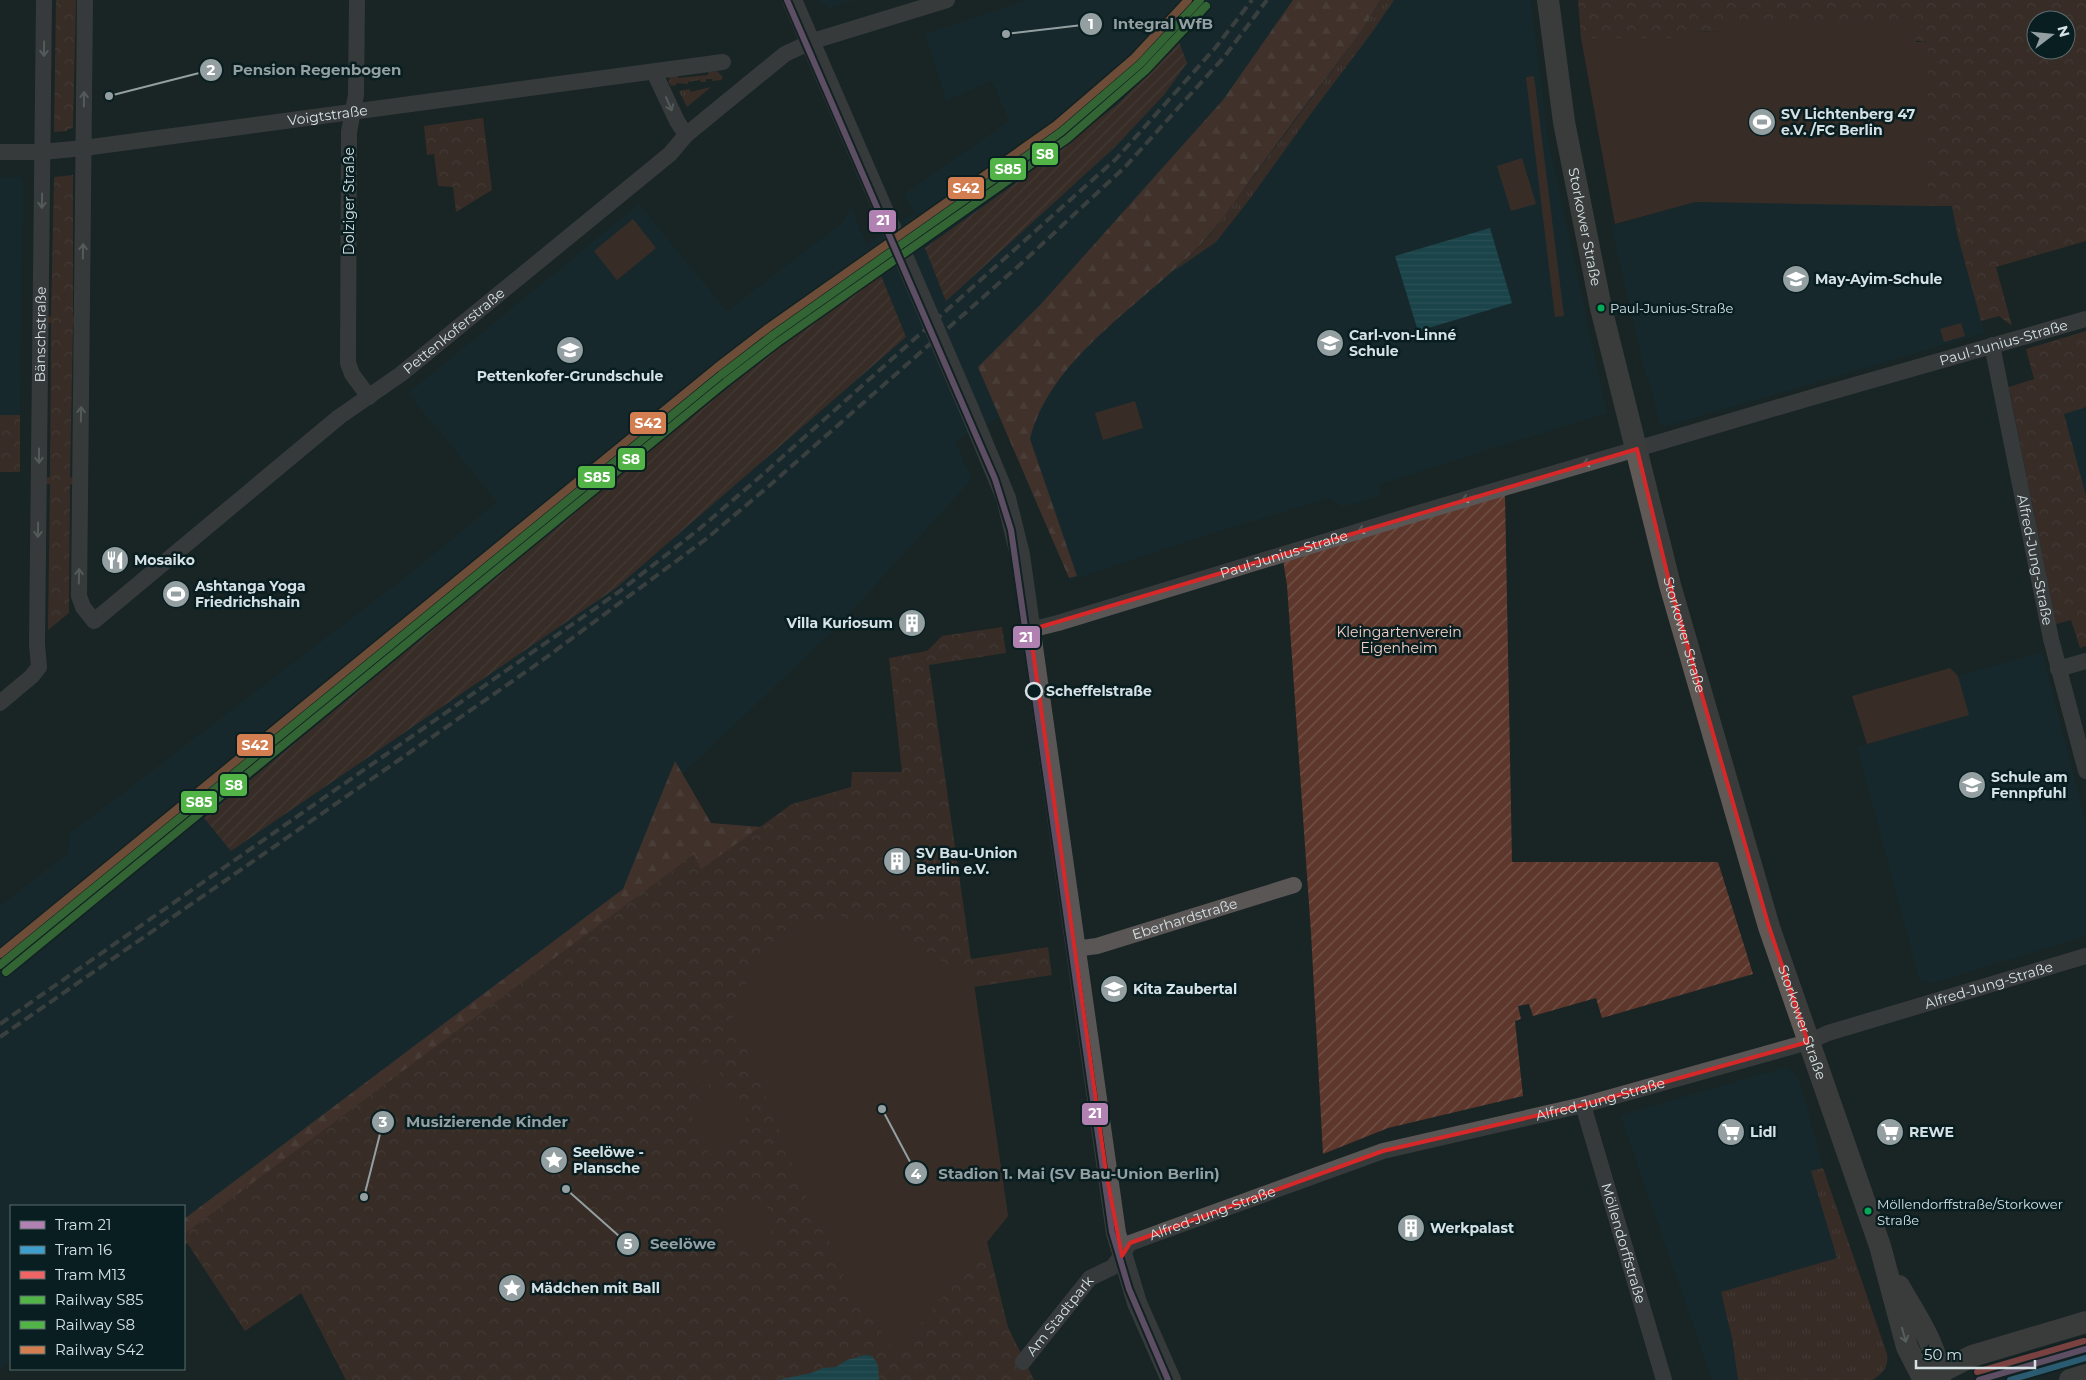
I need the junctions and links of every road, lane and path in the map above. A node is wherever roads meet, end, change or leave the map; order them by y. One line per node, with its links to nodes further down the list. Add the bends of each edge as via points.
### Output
1 (44, 0): 14 (street, Bänschstraße, one-way to 14)
2 (85, 0): 12 (street, one-way to 2)
3 (357, 0): 10 (street, Dolziger Straße)
4 (792, 0): 7 (street)
5 (947, 0): 7 (street, Pettenkoferstraße)
6 (1548, 0): 18 (main road, Storkower Straße, via 1564,122 1601,308)
7 (811, 42): 11 (street, Pettenkoferstraße, via 776,60); 19 (street, bridge, via 1006,498 1015,528)
8 (723, 62): 9 (street, Voigtstraße)
9 (654, 72): 10 (street, Voigtstraße); 11 (street, one-way to 11, via 676,121)
10 (353, 111): 12 (street, Voigtstraße); 17 (street, Dolziger Straße, via 349,132 348,363)
11 (686, 135): 17 (street, Pettenkoferstraße, via 670,154)
12 (84, 148): 14 (street, Voigtstraße); 17 (street, Pettenkoferstraße, one-way to 12, via 332,423 94,621 79,596)
13 (0, 152): 14 (street, Voigtstraße)
14 (42, 152): 22 (street, Bänschstraße, one-way to 22, via 39,667)
15 (2086, 319): 16 (street, Paul-Junius-Straße)
16 (1992, 345): 18 (street, Paul-Junius-Straße); 21 (street, Alfred-Jung-Straße)
17 (369, 397)
18 (1637, 448): 19 (street, Paul-Junius-Straße, one-way to 19); 27 (main road, Storkower Straße, via 1698,688 1769,927)
19 (1030, 630): 25 (street)
20 (2086, 661): 21 (street)
21 (2058, 669): 23 (street, Alfred-Jung-Straße)
22 (0, 703)
23 (2086, 771)
24 (1294, 884): 25 (street, Eberhardstraße, via 1097,946)
25 (1075, 949): 29 (street, via 1112,1212)
26 (2086, 956): 27 (street, Alfred-Jung-Straße, via 1828,1033)
27 (1808, 1042): 28 (street, Alfred-Jung-Straße); 33 (main road, Storkower Straße, via 1882,1254 1904,1337)
28 (1583, 1105): 29 (street, Alfred-Jung-Straße, via 1383,1152 1130,1243); 35 (street, Möllendorffstraße)
29 (1122, 1256): 31 (street, Am Stadtpark, via 1113,1267 1090,1278); 34 (street, via 1137,1303)
30 (2086, 1322): 33 (main road, via 1972,1356)
31 (1024, 1362)
32 (2086, 1375): 36 (main road)
33 (1932, 1378)
34 (1171, 1380)
35 (1664, 1380)
36 (2070, 1380)

